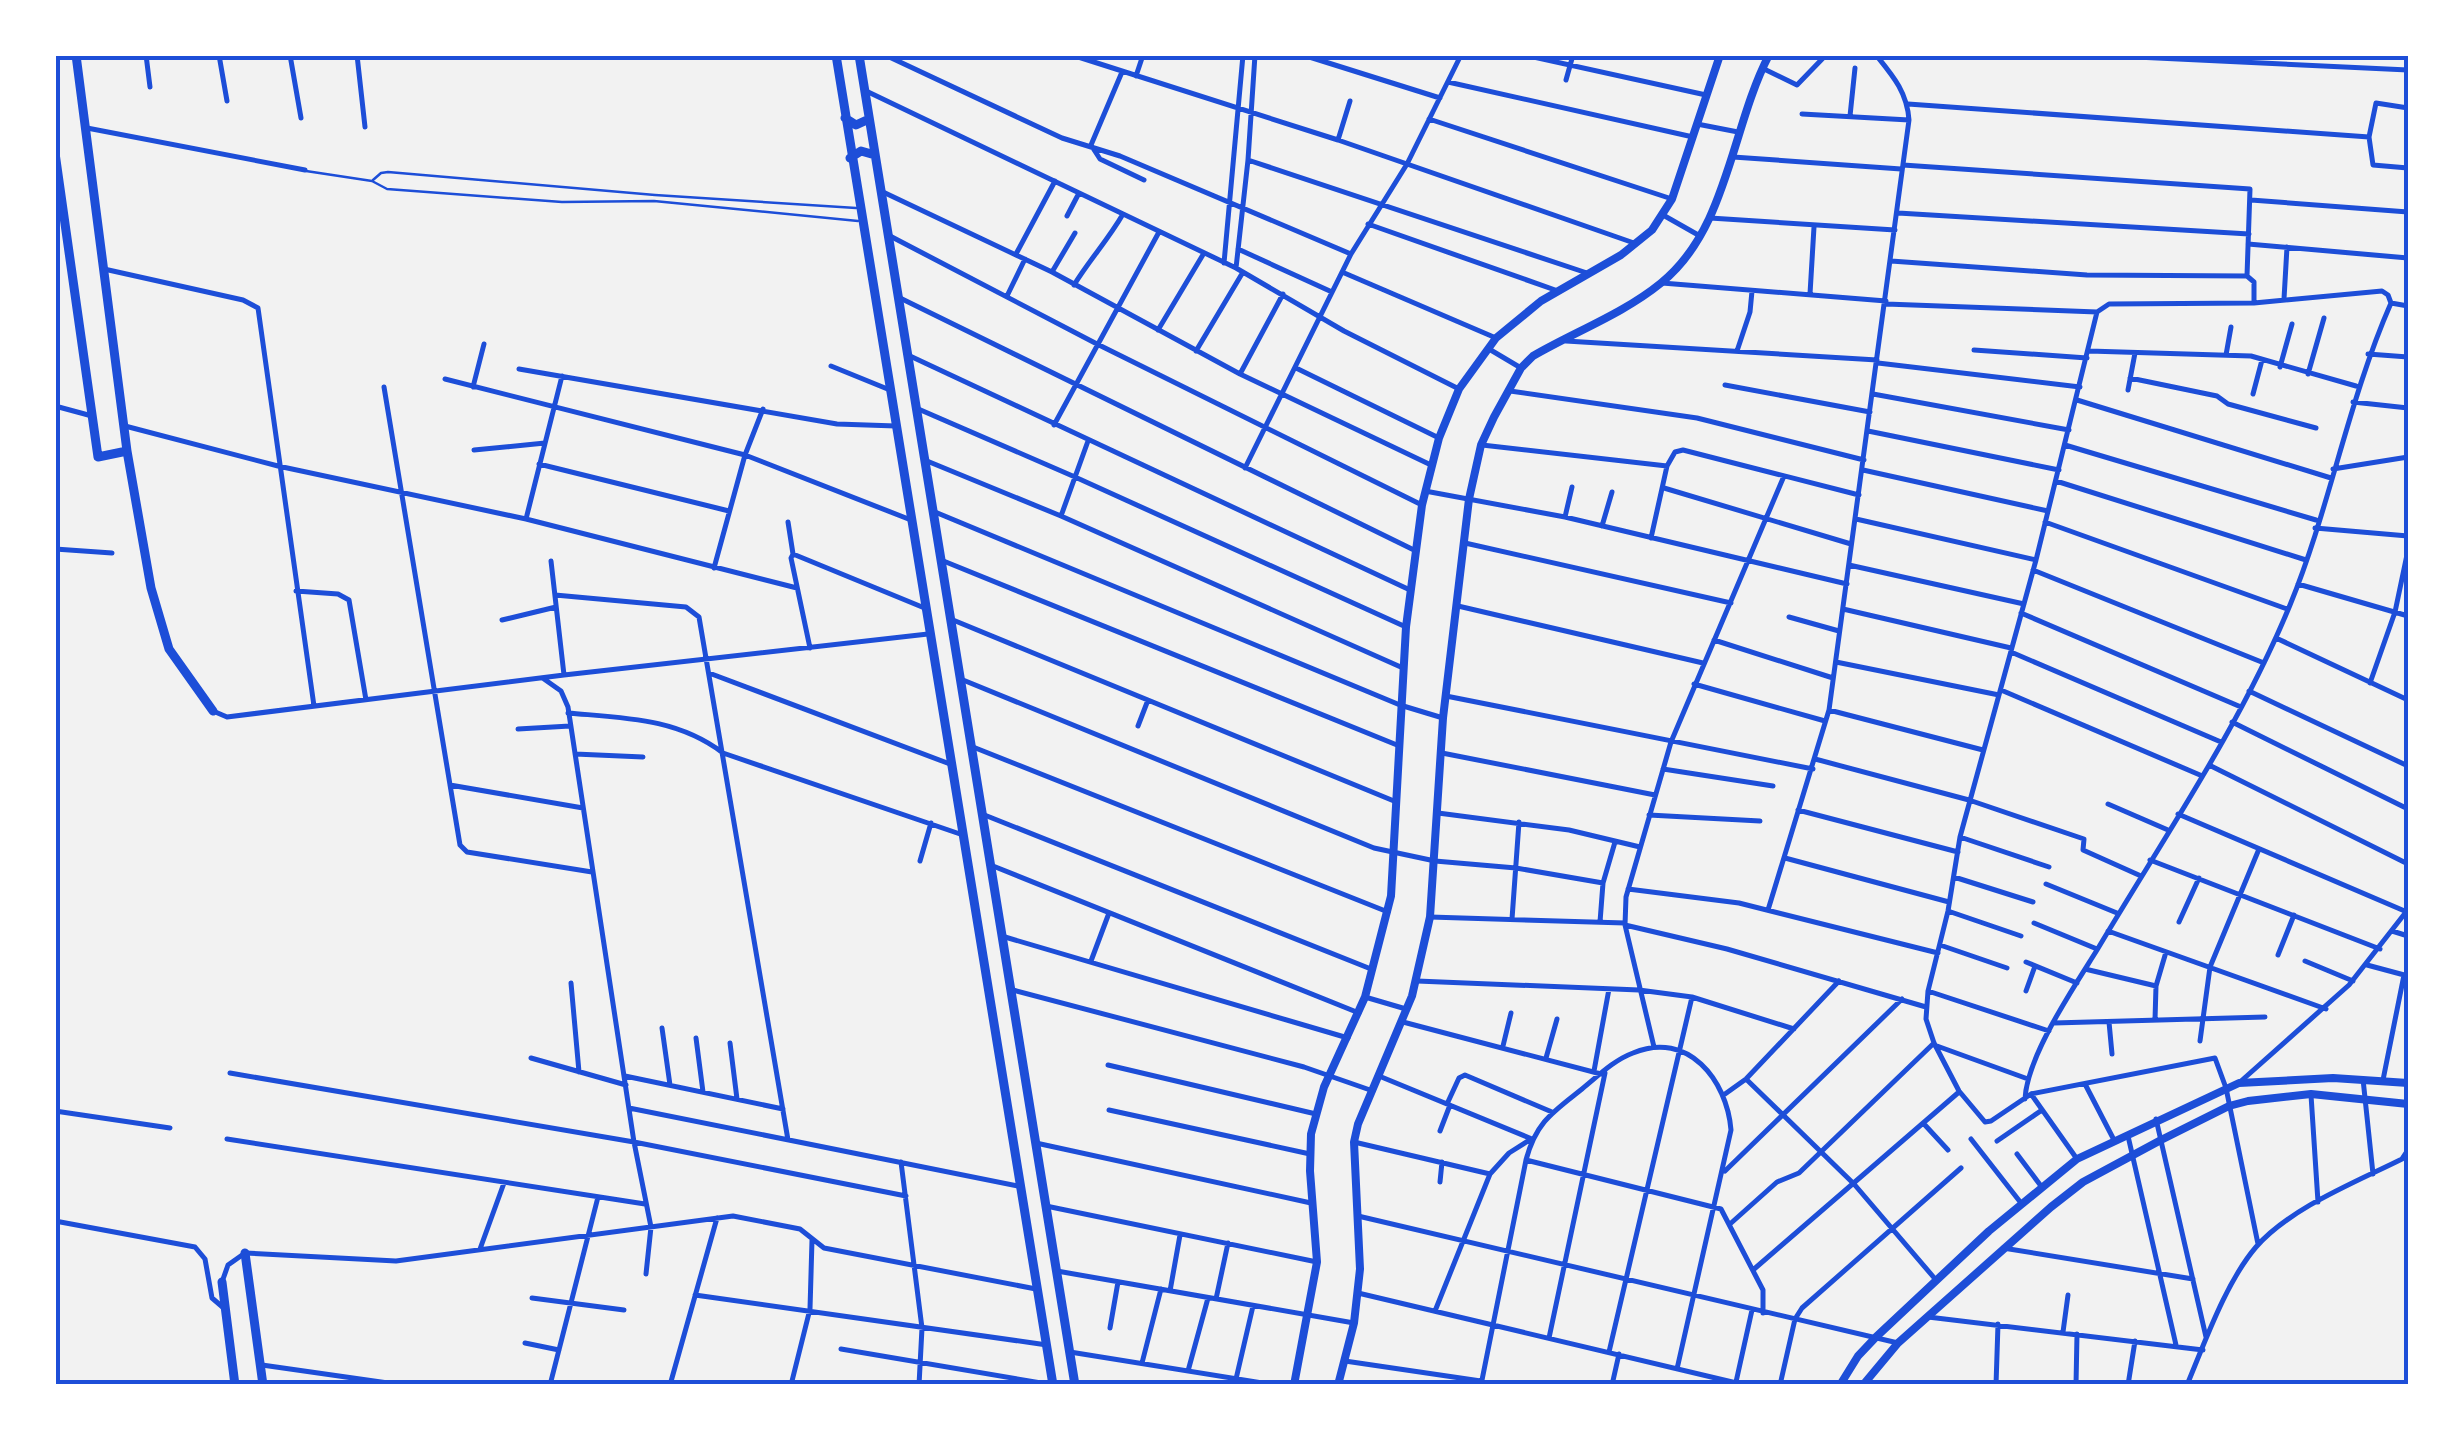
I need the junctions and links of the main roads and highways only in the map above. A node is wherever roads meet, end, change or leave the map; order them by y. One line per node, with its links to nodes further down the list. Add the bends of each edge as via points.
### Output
1 (76, 55): 9 (main road)
2 (836, 55): 4 (main road)
3 (859, 55): 5 (main road)
4 (845, 118): 5 (main road, via 856,125); 8 (main road)
5 (869, 118): 7 (main road)
6 (55, 153): 9 (main road, via 98,457)
7 (875, 156): 8 (main road, via 862,151); 11 (main road)
8 (850, 158): 12 (main road)
9 (127, 451): 10 (main road, via 162,630)
10 (212, 711)
11 (1014, 1009): 12 (main road, via 1005,1018); 13 (main road)
12 (993, 1015): 14 (main road)
13 (1019, 1042): 14 (main road, via 1010,1040); 20 (main road)
14 (999, 1050): 19 (main road)
15 (245, 1253): 18 (main road)
16 (222, 1282): 17 (main road)
17 (235, 1385)
18 (263, 1385)
19 (1054, 1385)
20 (1075, 1385)

